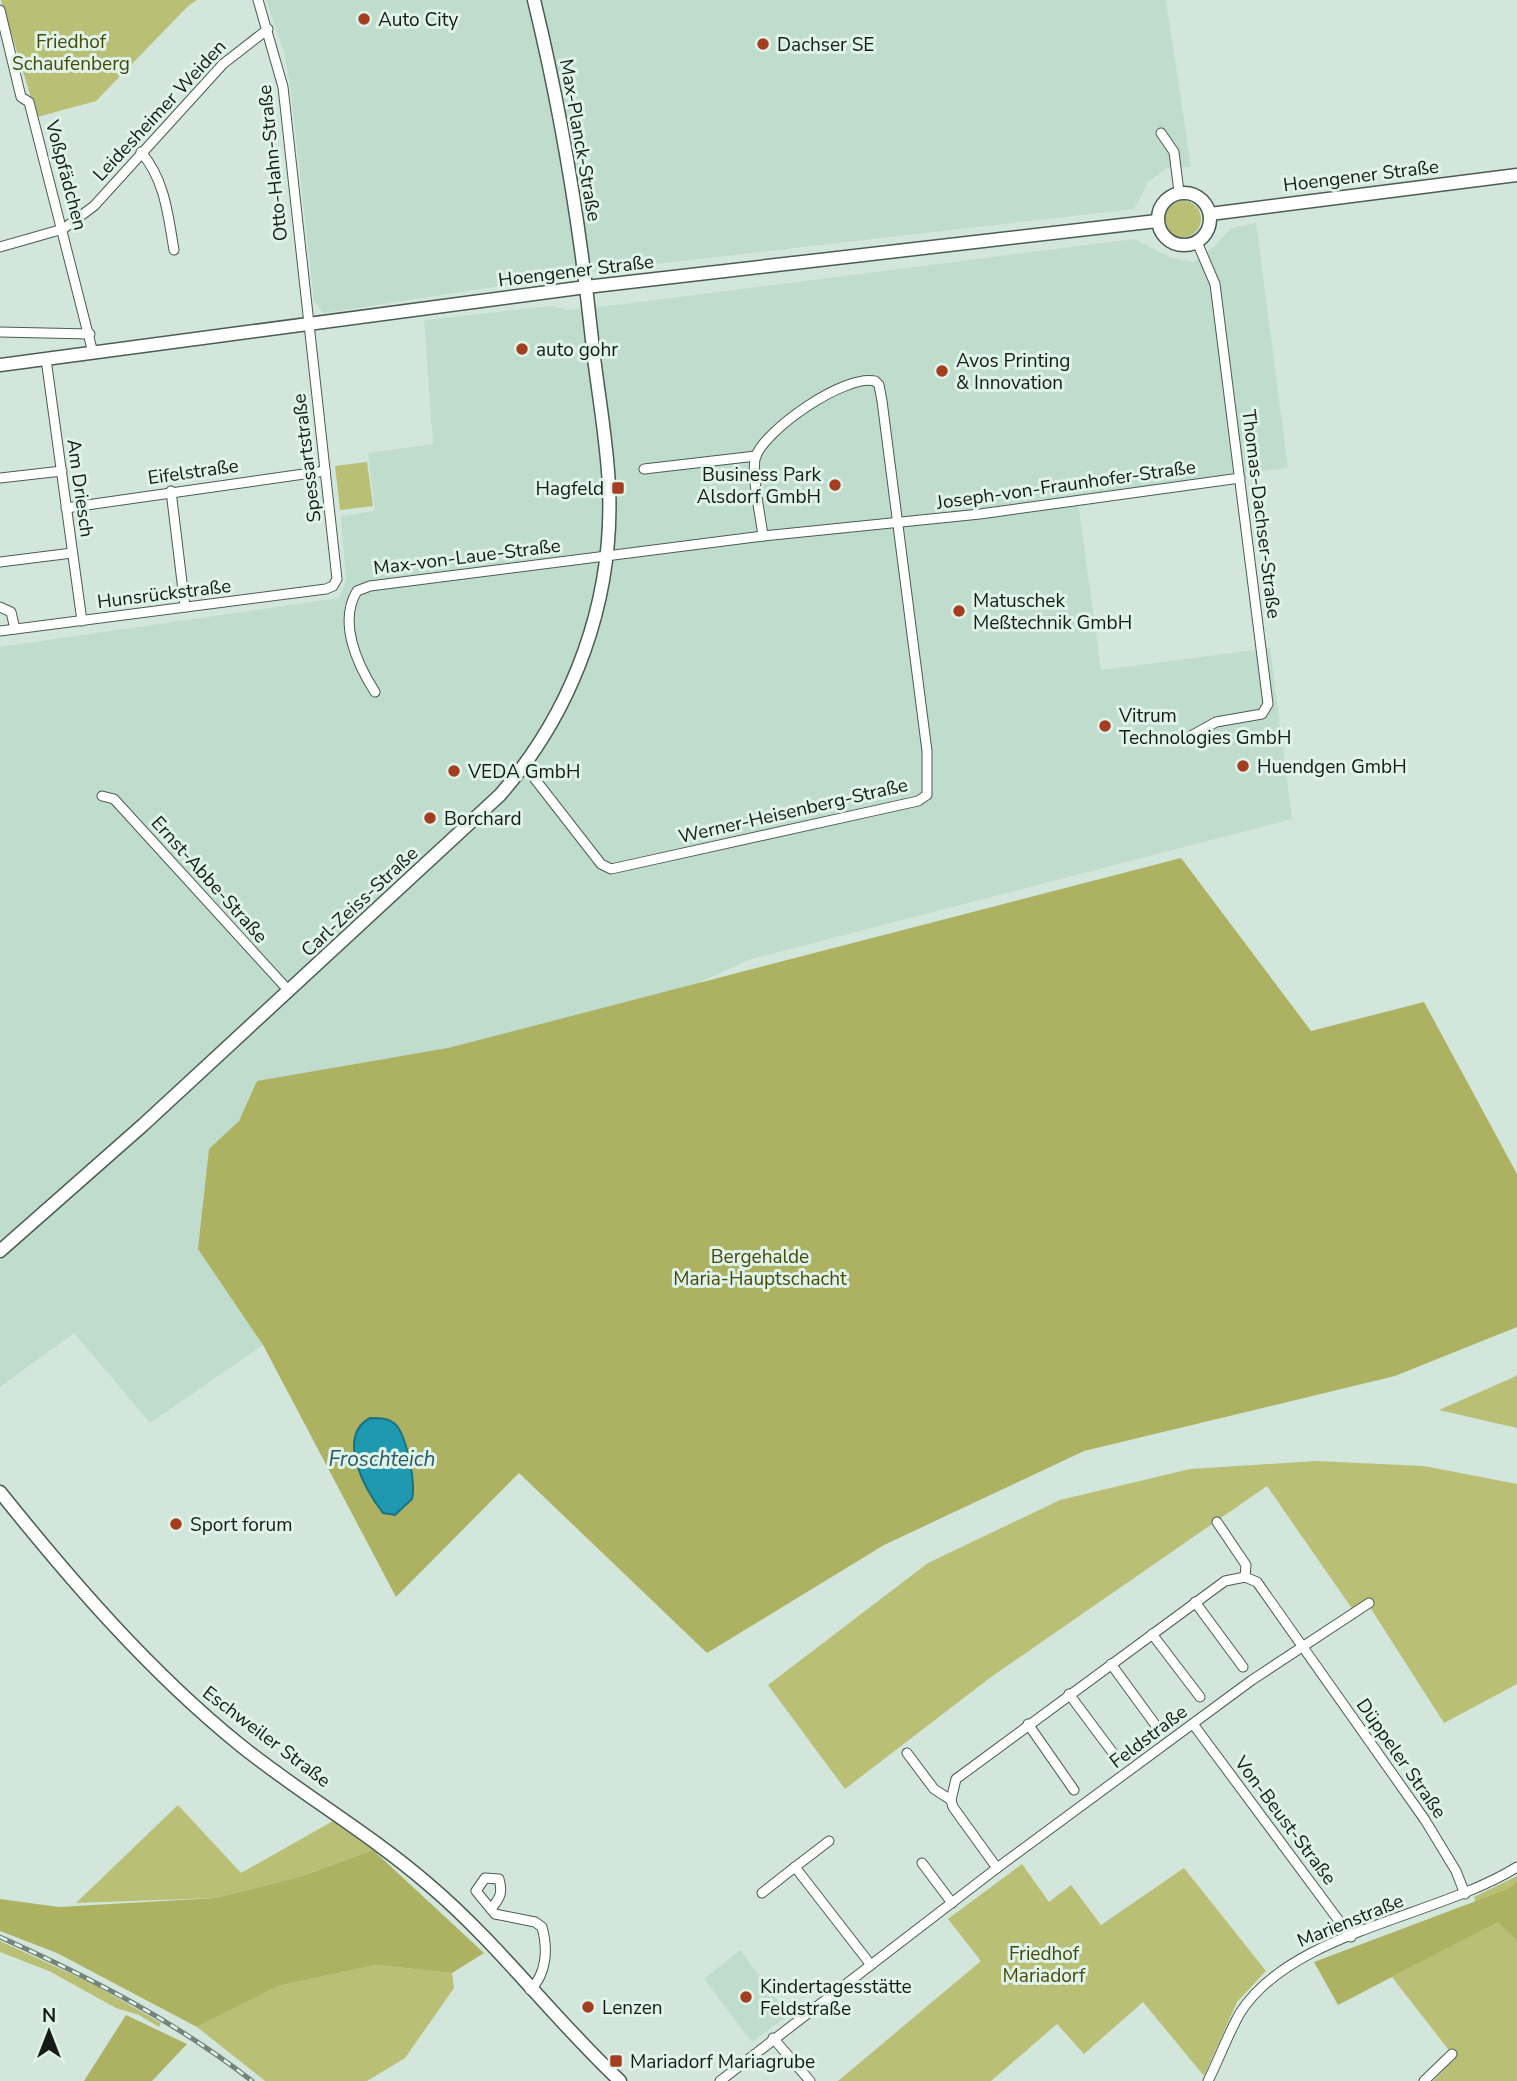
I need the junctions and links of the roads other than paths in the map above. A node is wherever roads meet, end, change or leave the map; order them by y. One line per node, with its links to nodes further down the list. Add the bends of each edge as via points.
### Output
1 (258, 0): 4 (street, Otto-Hahn-Straße)
2 (534, 0): 15 (street, Max-Planck-Straße, via 559,116)
3 (0, 10): 11 (street, Voßpfädchen, via 17,83 29,102)
4 (268, 29): 6 (street, Leidesheimer Weiden, via 223,64); 16 (street, Otto-Hahn-Straße, via 283,87)
5 (1161, 133): 8 (street, via 1174,152)
6 (141, 152): 11 (street, Leidesheimer Weiden, via 94,206); 14 (street, via 155,167 163,190)
7 (1517, 175): 9 (street, Hoengener Straße)
8 (1180, 192): 9 (street, via 1199,197); 10 (street, via 1163,202)
9 (1210, 214): 12 (street, via 1210,225)
10 (1157, 221): 12 (street, via 1171,242); 15 (street, Hoengener Straße)
11 (63, 229): 13 (street, Leidesheimer Weiden); 18 (street, Voßpfädchen)
12 (1197, 242): 27 (street, Thomas-Dachser-Straße, via 1215,285)
13 (0, 247)
14 (174, 250)
15 (586, 287): 16 (street, Hoengener Straße); 33 (street, Carl-Zeiss-Straße, via 609,488)
16 (307, 325): 19 (street, Hoengener Straße); 25 (street, Spessartstraße)
17 (0, 332): 18 (street)
18 (90, 334): 19 (street, Voßpfädchen)
19 (93, 353): 20 (street, Hoengener Straße)
20 (46, 359): 21 (street, Hoengener Straße); 24 (street, Am Driesch)
21 (0, 365)
22 (755, 456): 23 (street); 30 (street, via 822,395 875,380 882,401); 31 (street)
23 (644, 469)
24 (62, 471): 26 (street); 29 (street, Am Driesch)
25 (326, 471): 28 (street, Eifelstraße); 35 (street, Spessartstraße, via 337,579)
26 (0, 478)
27 (1240, 478): 30 (street, Joseph-von-Fraunhofer-Straße, via 980,514); 42 (street, Thomas-Dachser-Straße, via 1267,709 1262,714 1216,722)
28 (171, 491): 29 (street, Eifelstraße); 37 (street)
29 (66, 508): 32 (street, Am Driesch)
30 (897, 520): 31 (street, Joseph-von-Fraunhofer-Straße); 43 (street, Werner-Heisenberg-Straße, via 928,795 918,801 611,869 601,864)
31 (763, 536): 33 (street, Joseph-von-Fraunhofer-Straße)
32 (72, 554): 34 (street); 38 (street, Am Driesch)
33 (607, 557): 41 (street, Max-von-Laue-Straße, via 387,583 357,591 349,613 355,654); 43 (street, Carl-Zeiss-Straße, via 579,668)
34 (0, 562)
35 (333, 586): 37 (street, Hunsrückstraße)
36 (0, 607): 39 (street, via 11,612)
37 (185, 607): 38 (street, Hunsrückstraße)
38 (82, 621): 39 (street, Hunsrückstraße)
39 (15, 629): 40 (street, Hunsrückstraße)
40 (0, 631)
41 (375, 692)
42 (1189, 737)
43 (524, 765): 45 (street, Carl-Zeiss-Straße, via 466,828)
44 (102, 796): 45 (street, Ernst-Abbe-Straße, via 114,799)
45 (289, 991): 46 (street, Carl-Zeiss-Straße)
46 (0, 1251)
47 (0, 1492): 76 (street, Eschweiler Straße, via 99,1609 193,1705 430,1885)
48 (1217, 1522): 49 (street, via 1246,1565)
49 (1245, 1577): 50 (street, via 1225,1581); 53 (street, Düppeler Straße, via 1257,1581)
50 (1195, 1602): 52 (street); 55 (street)
51 (1369, 1602): 53 (street, Feldstraße)
52 (1152, 1634): 54 (street); 57 (street)
53 (1303, 1646): 59 (street, Feldstraße); 71 (street, Düppeler Straße, via 1425,1819)
54 (1111, 1664): 56 (street); 60 (street)
55 (1243, 1667)
56 (1069, 1694): 58 (street); 62 (street)
57 (1200, 1697)
58 (1028, 1724): 63 (street); 64 (street, via 965,1770 956,1779)
59 (1193, 1724): 69 (street, Feldstraße); 74 (street, Von-Beust-Straße)
60 (1157, 1727)
61 (907, 1753): 64 (street, via 934,1789)
62 (1116, 1757)
63 (1074, 1790)
64 (951, 1800): 69 (street)
65 (828, 1841): 67 (street)
66 (922, 1863): 72 (street)
67 (795, 1867): 70 (street); 75 (street)
68 (1517, 1867): 71 (street, Marienstraße)
69 (997, 1868): 72 (street, Feldstraße)
70 (762, 1893)
71 (1465, 1894): 74 (street, Marienstraße)
72 (952, 1903): 75 (street, Feldstraße)
73 (491, 1909): 76 (street, via 541,1927 544,1967)
74 (1351, 1937): 82 (street, Marienstraße, via 1309,1953 1266,1982 1241,2013)
75 (871, 1965): 77 (street, Feldstraße)
76 (530, 1990): 79 (street, Eschweiler Straße)
77 (773, 2038): 80 (street, Feldstraße); 81 (street)
78 (1452, 2054): 83 (street)
79 (620, 2081)
80 (720, 2081)
81 (810, 2081)
82 (1208, 2081)
83 (1424, 2081)

